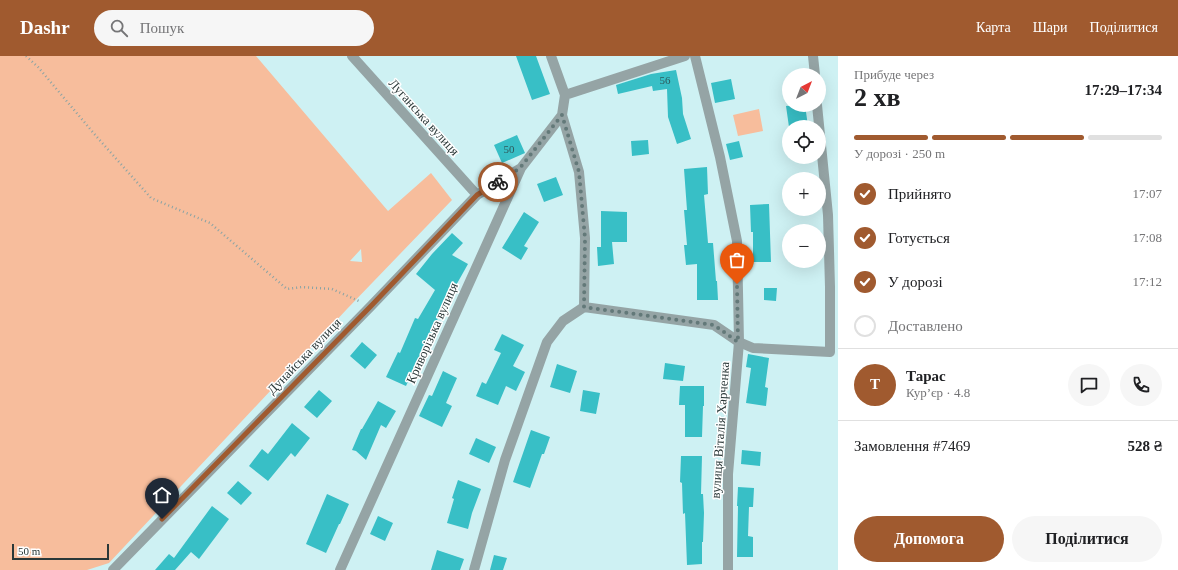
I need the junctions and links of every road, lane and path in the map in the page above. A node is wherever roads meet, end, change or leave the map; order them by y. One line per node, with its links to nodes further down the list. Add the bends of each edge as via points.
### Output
1 (26, 56): 13 (path, via 151,198 210,223 288,289 332,289)
2 (352, 56): 12 (street, Луганська вулиця)
3 (551, 56): 8 (street)
4 (685, 56): 8 (street)
5 (695, 56): 15 (street, вулиця Віталія Харченка, via 720,157 737,241)
6 (813, 56): 7 (street)
7 (814, 68)
8 (565, 95): 10 (street)
9 (818, 112): 15 (street, via 828,215 830,352 752,348)
10 (562, 115): 11 (street, Криворізька вулиця); 14 (street, via 579,172 585,238)
11 (520, 168): 12 (street, Дунайська вулиця); 17 (street, Криворізька вулиця)
12 (477, 195): 13 (street, Дунайська вулиця)
13 (371, 306): 16 (street, Дунайська вулиця)
14 (584, 307): 15 (street, via 714,325); 18 (street, via 563,321 547,342 506,460)
15 (738, 342): 19 (street, вулиця Віталія Харченка, via 728,474)
16 (117, 568)
17 (340, 570)
18 (474, 570)
19 (728, 570)

